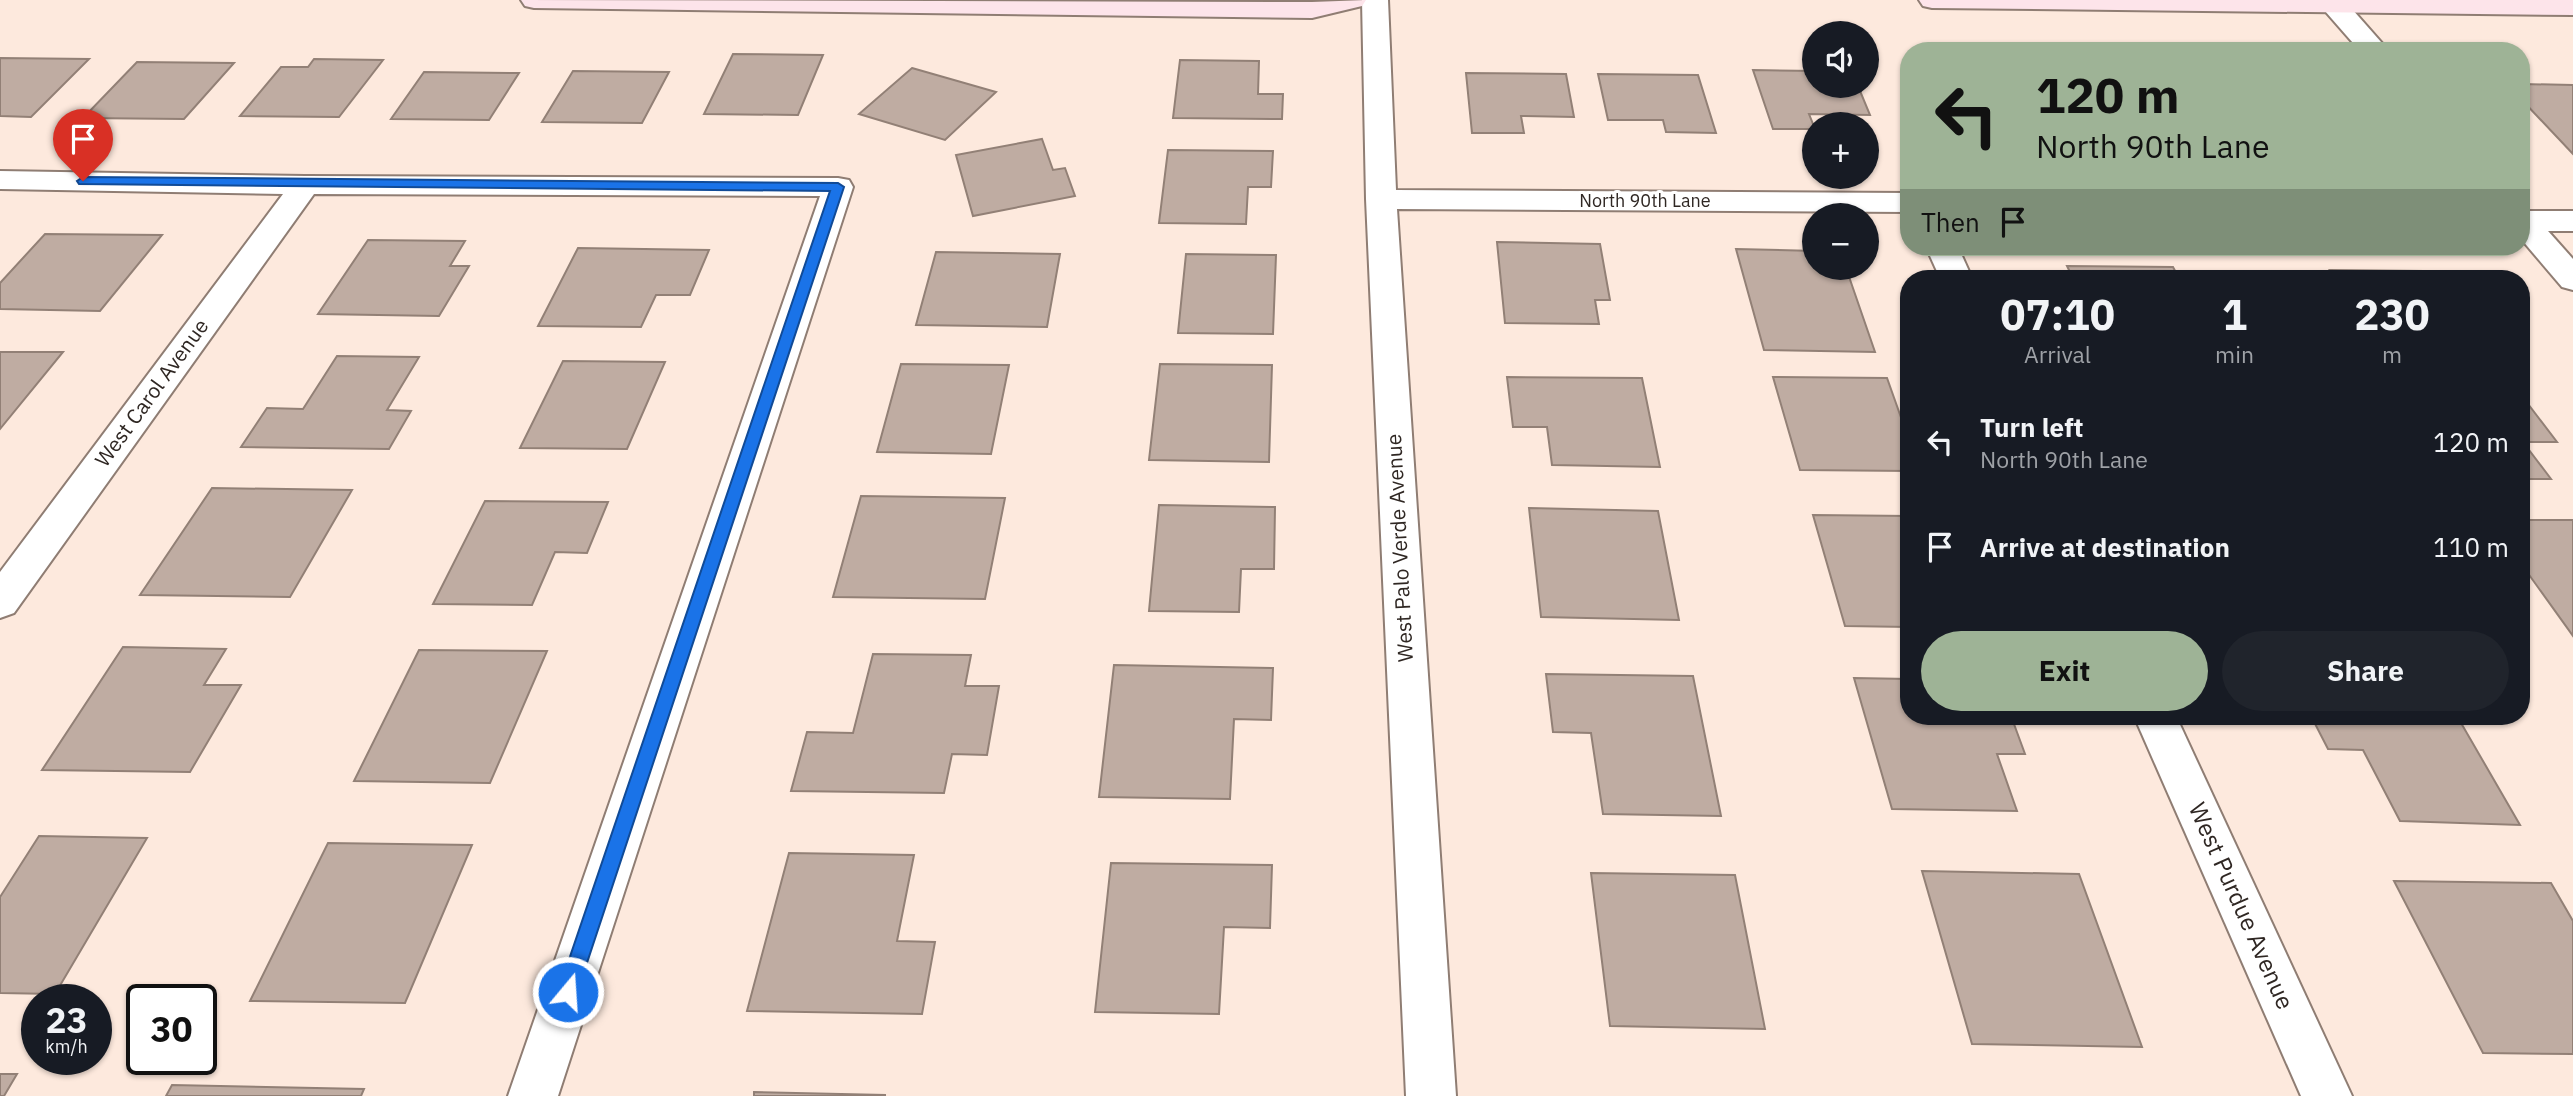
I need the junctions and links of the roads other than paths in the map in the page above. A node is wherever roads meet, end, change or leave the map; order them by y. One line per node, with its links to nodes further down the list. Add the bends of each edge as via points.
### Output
1 (534, 0): 5 (main road)
2 (1353, 0): 5 (main road, via 1312,10)
3 (1375, 0): 11 (street, West Palo Verde Avenue)
4 (1932, 0): 6 (main road)
5 (658, 1)
6 (2334, 5): 7 (main road); 8 (street)
7 (2573, 7)
8 (2367, 42)
9 (0, 180): 10 (street)
10 (305, 185): 17 (street, West Carol Avenue); 19 (street, via 838,187)
11 (1381, 199): 12 (street, North 90th Lane); 20 (street, West Palo Verde Avenue)
12 (1900, 202)
13 (2530, 221): 14 (street)
14 (2573, 221)
15 (2530, 230): 16 (street)
16 (2573, 279)
17 (0, 602)
18 (2159, 725): 21 (street, West Purdue Avenue)
19 (533, 1096)
20 (1431, 1096)
21 (2328, 1096)

